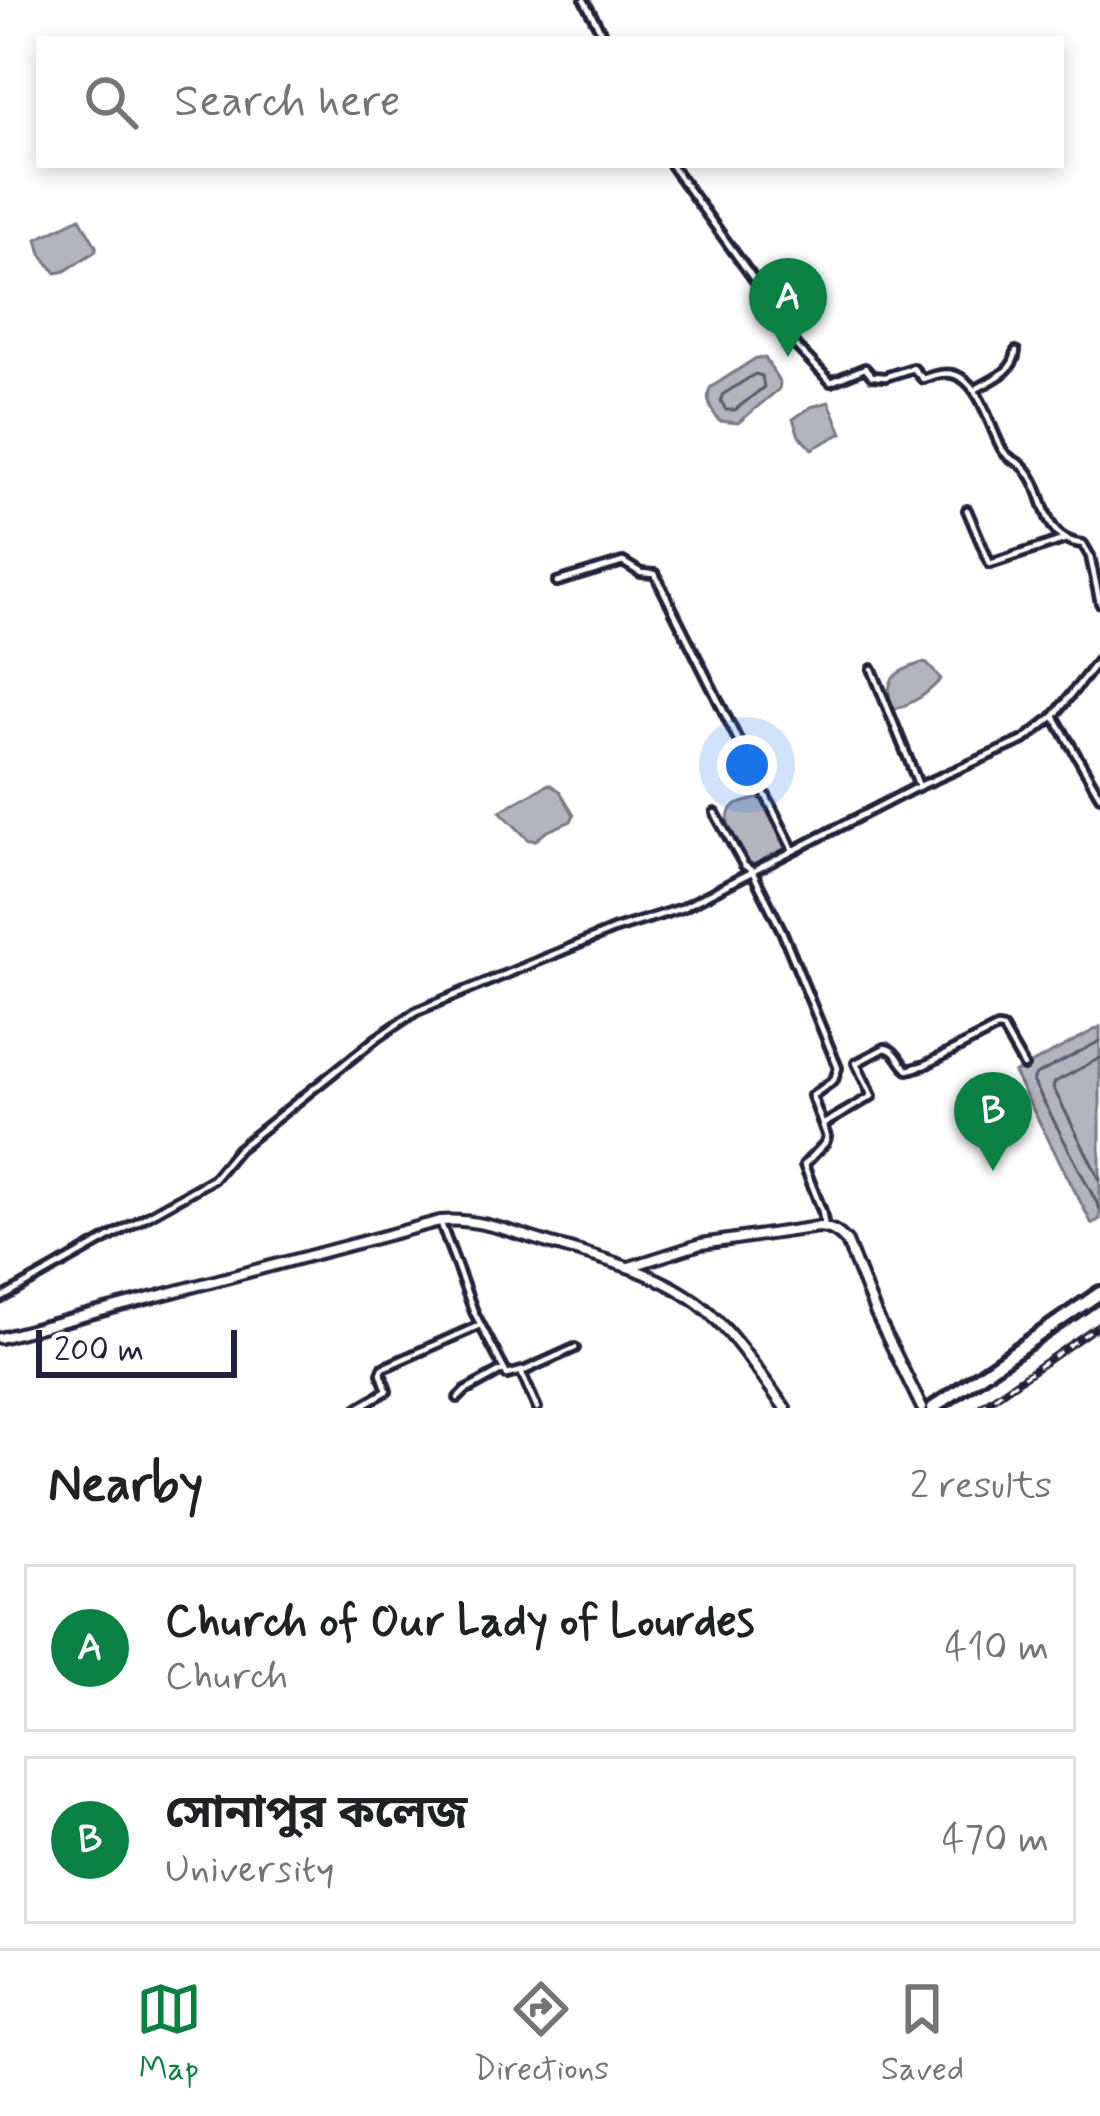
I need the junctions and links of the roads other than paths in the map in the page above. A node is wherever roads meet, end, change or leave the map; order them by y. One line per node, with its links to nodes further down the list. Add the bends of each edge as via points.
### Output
1 (584, 0): 2 (street)
2 (603, 36)
3 (673, 168): 5 (street, via 797,347 831,382 865,368 885,377 913,368 923,379 961,377)
4 (1016, 352): 5 (street, via 1010,369)
5 (974, 390): 7 (street, via 1006,456 1024,466 1053,532)
6 (967, 510): 7 (street, via 990,564)
7 (1066, 539): 9 (street, via 1090,556)
8 (556, 582): 16 (street, via 623,562 656,574)
9 (1100, 603)
10 (1100, 658): 12 (street)
11 (872, 669): 13 (street)
12 (1054, 716): 13 (street, via 1024,740); 14 (street)
13 (919, 787): 16 (street)
14 (1100, 796)
15 (715, 813): 17 (street)
16 (793, 850): 17 (street)
17 (752, 871): 19 (street, via 838,1068 812,1096); 24 (street, via 682,908 417,1011 238,1149 213,1179)
18 (1024, 1066): 19 (street, via 997,1028 908,1070 885,1048 856,1063 872,1096)
19 (824, 1124): 21 (street, via 825,1143 804,1165)
20 (440, 1221): 22 (main road, via 485,1224); 25 (street); 26 (main road)
21 (825, 1228): 22 (main road, via 701,1244); 34 (main road, via 847,1242)
22 (628, 1267): 33 (main road, via 709,1312)
23 (1100, 1293): 35 (highway)
24 (0, 1299)
25 (480, 1325): 28 (street); 31 (street, via 383,1368 387,1391)
26 (0, 1338)
27 (575, 1348): 29 (street)
28 (503, 1370): 29 (street); 30 (street)
29 (521, 1372): 32 (street)
30 (458, 1398)
31 (358, 1408)
32 (537, 1408)
33 (785, 1408)
34 (922, 1408)
35 (933, 1408)

